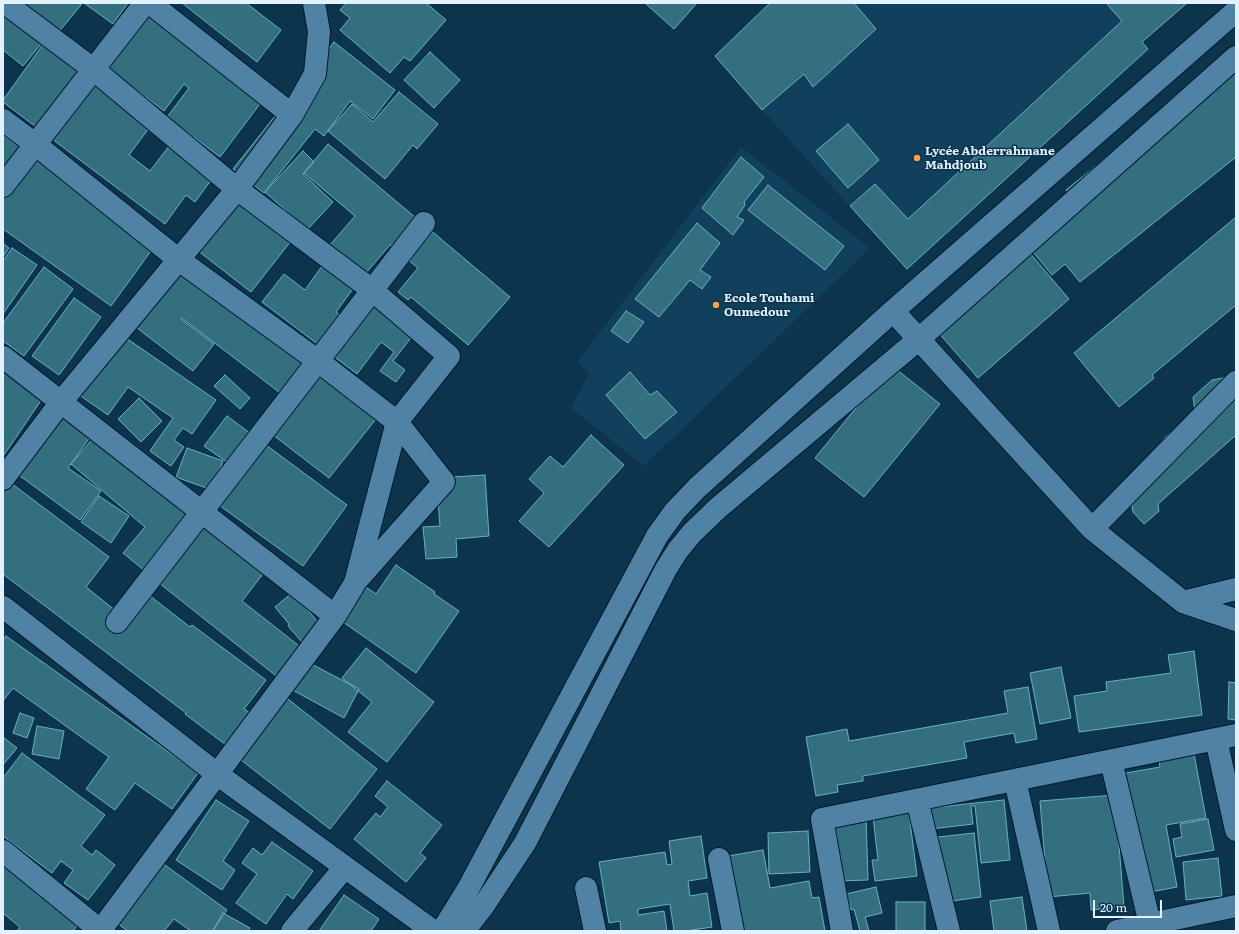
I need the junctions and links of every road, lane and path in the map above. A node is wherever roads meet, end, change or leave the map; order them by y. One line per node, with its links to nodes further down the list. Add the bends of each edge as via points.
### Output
1 (6, 3): 7 (street)
2 (145, 3): 7 (street)
3 (150, 3): 8 (street)
4 (312, 6): 8 (street, via 319,32 314,74)
5 (1236, 11): 16 (street)
6 (1236, 57): 17 (street)
7 (93, 69): 10 (street); 12 (street)
8 (292, 115): 12 (street)
9 (3, 120): 10 (street)
10 (35, 144): 11 (street); 14 (street)
11 (3, 186)
12 (237, 189): 14 (street); 15 (street)
13 (424, 223): 15 (street)
14 (179, 260): 19 (street); 21 (street)
15 (372, 290): 19 (street); 22 (street, via 449,356)
16 (893, 311): 17 (street); 49 (street, via 697,488 675,511 657,536 468,889)
17 (919, 339): 25 (street); 43 (street, via 718,508 678,550 536,822)
18 (3, 357): 21 (street)
19 (318, 361): 22 (street); 24 (street)
20 (1236, 382): 25 (street)
21 (61, 402): 23 (street); 24 (street)
22 (397, 422): 26 (street); 26 (street, via 444,482)
23 (3, 479)
24 (201, 512): 30 (street); 32 (street)
25 (1092, 529): 28 (street)
26 (355, 583): 30 (street)
27 (1236, 589): 28 (street)
28 (1183, 602): 31 (street)
29 (3, 607): 35 (street)
30 (335, 616): 35 (street)
31 (1236, 620)
32 (117, 622)
33 (1226, 737): 34 (street); 38 (street)
34 (1111, 761): 36 (street); 45 (street)
35 (217, 774): 41 (street); 46 (street)
36 (1015, 780): 37 (street); 56 (street)
37 (917, 800): 54 (street, via 822,819); 55 (street)
38 (1236, 830)
39 (3, 851): 46 (street)
40 (719, 859): 53 (street)
41 (344, 867): 47 (street); 48 (street)
42 (586, 888): 52 (street)
43 (484, 905): 50 (street); 51 (street)
44 (1236, 906): 45 (street)
45 (1150, 924): 57 (street)
46 (100, 931)
47 (292, 931)
48 (433, 931)
49 (442, 931)
50 (464, 931)
51 (484, 931)
52 (595, 931)
53 (733, 931)
54 (842, 931)
55 (949, 931)
56 (1049, 931)
57 (1117, 931)

